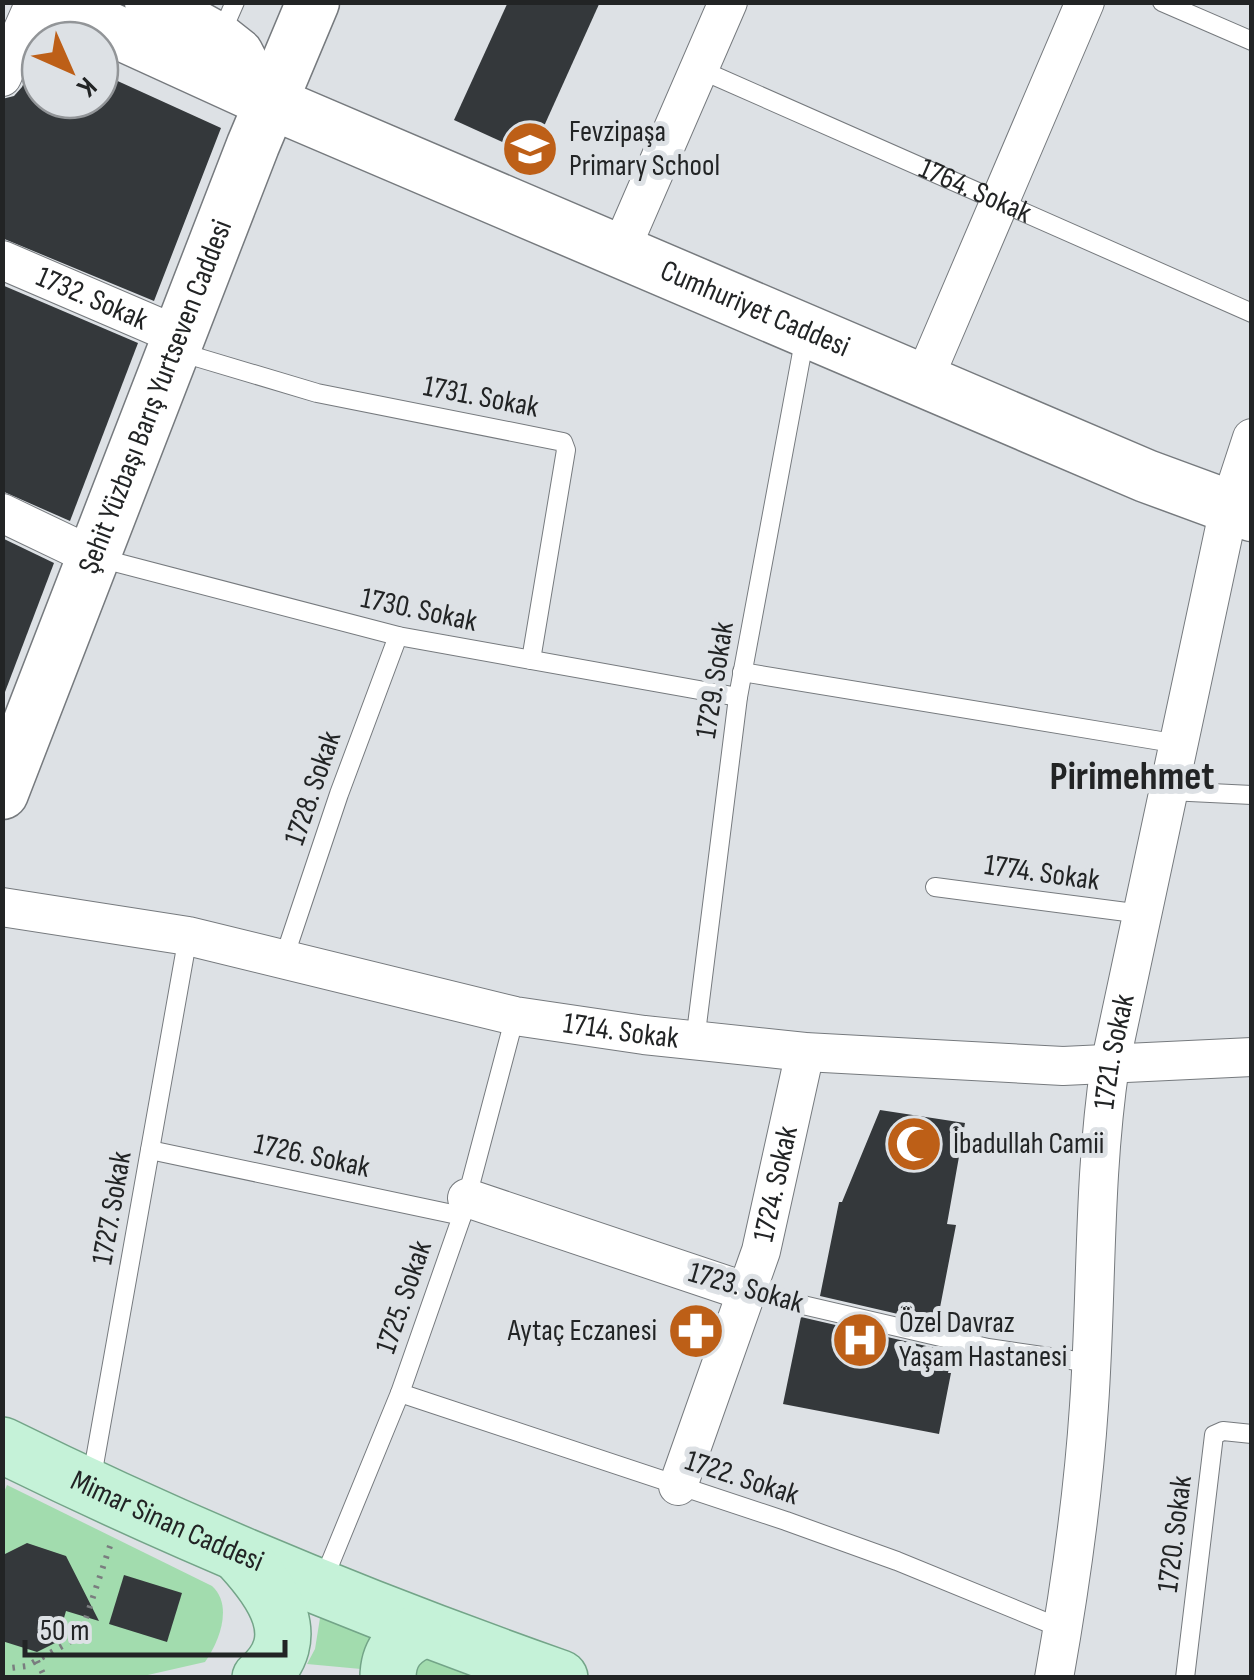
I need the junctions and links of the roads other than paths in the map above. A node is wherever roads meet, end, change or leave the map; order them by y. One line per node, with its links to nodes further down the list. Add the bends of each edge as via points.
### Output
1 (35, 2): 11 (street)
2 (51, 2): 12 (street, Cumhuriyet Caddesi)
3 (151, 2): 8 (street)
4 (313, 2): 12 (street, Şehit Yüzbaşı Barış Yurtseven Caddesi)
5 (728, 2): 10 (street)
6 (1085, 2): 13 (street)
7 (1162, 2): 9 (lane)
8 (227, 21): 12 (street, via 238,54)
9 (1252, 41)
10 (698, 69): 13 (lane, 1764. Sokak); 14 (street)
11 (2, 77)
12 (272, 87): 14 (street, Cumhuriyet Caddesi); 18 (street, Şehit Yüzbaşı Barış Yurtseven Caddesi)
13 (1000, 202): 16 (lane, 1764. Sokak); 19 (street)
14 (620, 251): 17 (street, Cumhuriyet Caddesi)
15 (2, 260): 18 (street, 1732. Sokak)
16 (1252, 314)
17 (806, 331): 19 (street, Cumhuriyet Caddesi); 26 (lane, 1729. Sokak)
18 (177, 343): 23 (street, Şehit Yüzbaşı Barış Yurtseven Caddesi); 25 (lane, 1731. Sokak, via 318,393 562,442 566,450)
19 (923, 381): 21 (street, Cumhuriyet Caddesi)
20 (1252, 438): 21 (street, 1721. Sokak)
21 (1240, 512): 28 (street, 1721. Sokak)
22 (2, 513): 23 (street)
23 (94, 557): 24 (lane, 1730. Sokak); 30 (street, Şehit Yüzbaşı Barış Yurtseven Caddesi)
24 (398, 636): 25 (lane, 1730. Sokak); 36 (lane, 1728. Sokak)
25 (532, 660): 27 (lane, 1730. Sokak)
26 (742, 672): 27 (lane, 1729. Sokak); 28 (lane)
27 (738, 697): 38 (lane, 1729. Sokak)
28 (1179, 744): 29 (street, 1721. Sokak)
29 (1169, 791): 31 (lane); 34 (street, 1721. Sokak)
30 (2, 793)
31 (1252, 795)
32 (935, 887): 34 (lane, 1774. Sokak)
33 (2, 908): 35 (street, 1714. Sokak)
34 (1142, 914): 41 (street, 1721. Sokak)
35 (188, 936): 36 (street, 1714. Sokak); 42 (lane, 1727. Sokak)
36 (284, 958): 37 (street, 1714. Sokak)
37 (516, 1016): 38 (street, 1714. Sokak); 43 (lane, 1725. Sokak)
38 (695, 1041): 39 (street, 1714. Sokak)
39 (805, 1052): 41 (street, 1714. Sokak); 44 (street, 1724. Sokak, via 772,1210)
40 (1252, 1057): 41 (street, 1714. Sokak)
41 (1110, 1065): 45 (street, 1721. Sokak, via 1098,1155)
42 (150, 1150): 43 (lane, 1726. Sokak); 50 (lane, 1727. Sokak)
43 (464, 1207): 44 (street, 1723. Sokak); 46 (lane, 1725. Sokak)
44 (747, 1292): 45 (lane, 1723. Sokak, via 988,1348); 49 (street, 1724. Sokak)
45 (1091, 1363): 55 (street, 1721. Sokak)
46 (400, 1392): 49 (lane, 1722. Sokak); 52 (lane, 1725. Sokak)
47 (1252, 1434): 60 (lane, 1720. Sokak, via 1214,1436)
48 (2, 1445): 50 (main road, Mimar Sinan Caddesi)
49 (678, 1486): 55 (lane, 1722. Sokak, via 897,1561)
50 (103, 1508): 51 (main road, Mimar Sinan Caddesi)
51 (241, 1557): 52 (main road, Mimar Sinan Caddesi); 53 (main road, via 272,1594)
52 (320, 1588): 53 (main road); 54 (main road, Mimar Sinan Caddesi)
53 (283, 1626): 56 (main road, via 277,1654)
54 (423, 1630): 57 (main road, via 393,1652); 58 (main road, Mimar Sinan Caddesi)
55 (1063, 1630): 59 (street, 1721. Sokak)
56 (260, 1678)
57 (388, 1678)
58 (560, 1678)
59 (1054, 1678)
60 (1185, 1678)

